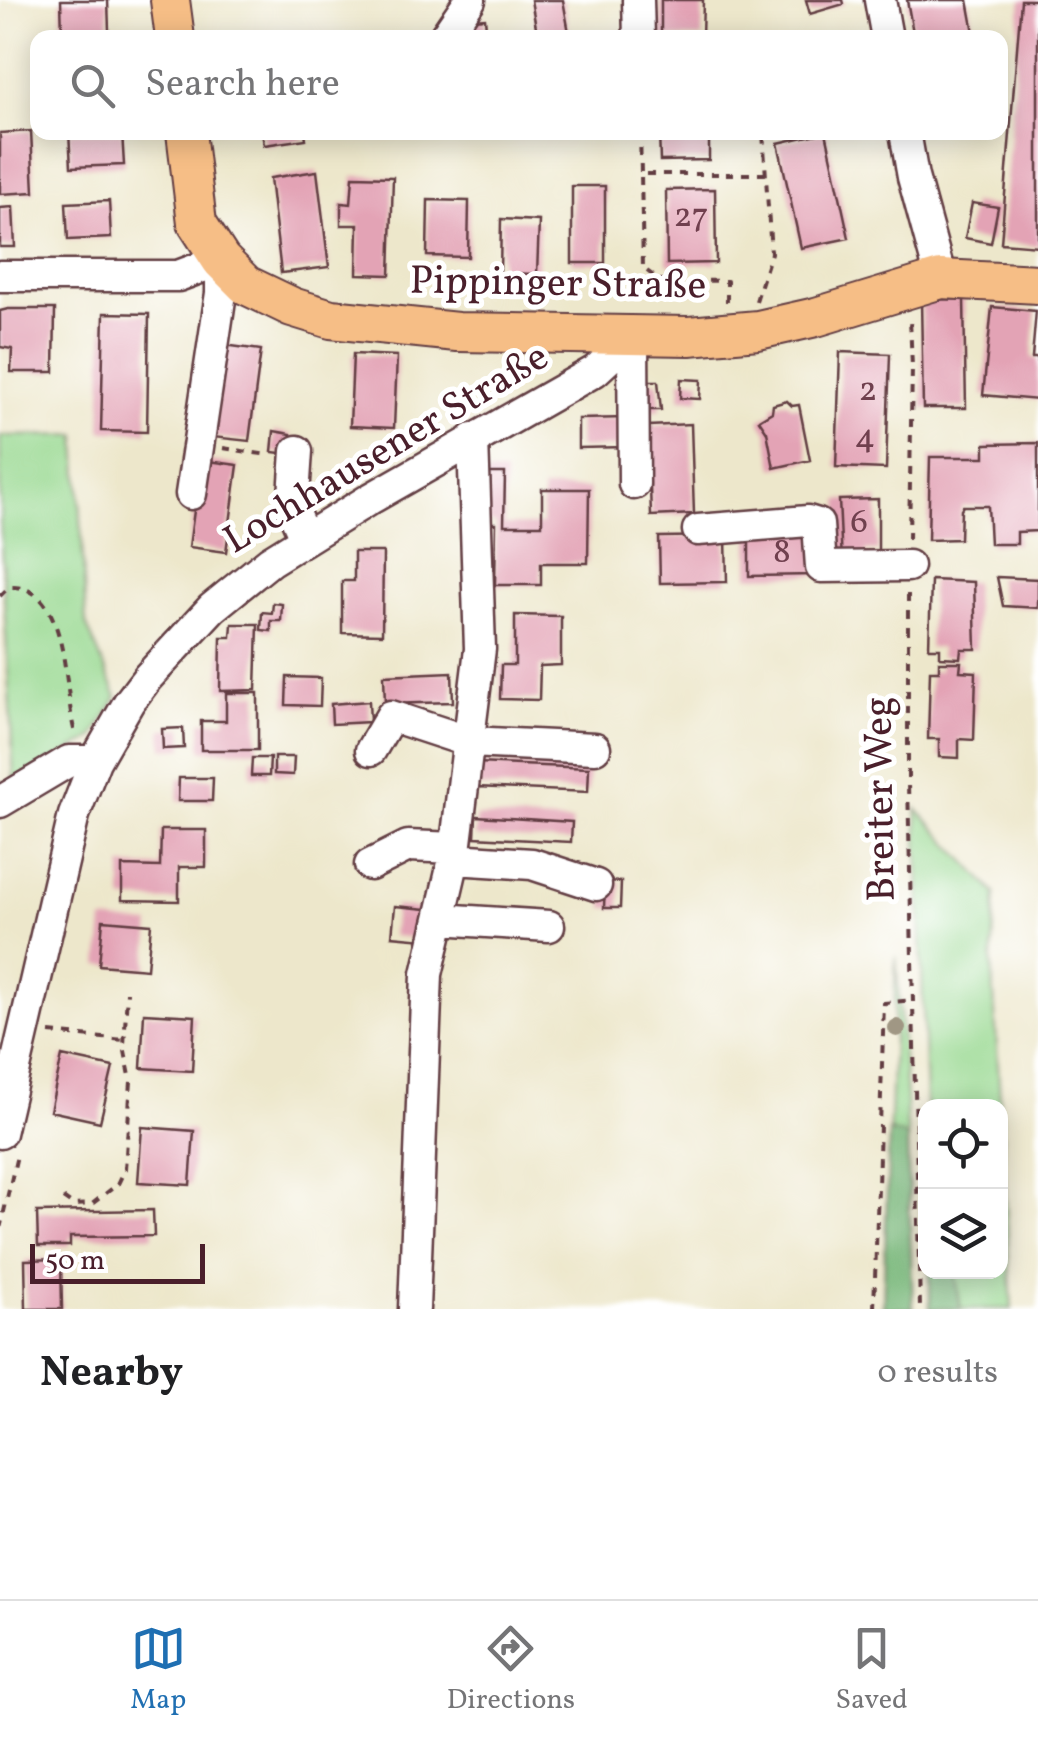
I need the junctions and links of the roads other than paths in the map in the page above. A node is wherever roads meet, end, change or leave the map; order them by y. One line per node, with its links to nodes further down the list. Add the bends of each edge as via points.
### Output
1 (170, 0): 5 (main road)
2 (470, 0): 6 (street)
3 (638, 0): 7 (street)
4 (880, 0): 8 (street)
5 (174, 30)
6 (449, 30)
7 (639, 30)
8 (886, 30)
9 (187, 140): 11 (main road, Pippinger Straße, via 197,223)
10 (906, 140): 13 (street)
11 (220, 260): 12 (street, via 178,276); 15 (main road, Pippinger Straße, via 246,285 331,318 458,332); 19 (street, via 221,293)
12 (0, 276)
13 (924, 283): 14 (main road, Pippinger Straße); 15 (main road, Pippinger Straße, via 758,330)
14 (1038, 284)
15 (633, 336): 16 (street, Lochhausener Straße, via 596,370); 18 (street)
16 (473, 439): 21 (street, Lochhausener Straße); 23 (street, via 480,649)
17 (297, 455): 21 (street, via 293,511)
18 (634, 484)
19 (191, 494)
20 (698, 530): 22 (street, via 818,524 822,567)
21 (305, 538): 26 (street, Lochhausener Straße, via 238,584 189,630 130,702)
22 (908, 576)
23 (470, 742): 24 (street); 25 (street, via 391,716); 28 (street)
24 (595, 748)
25 (370, 750)
26 (95, 761): 27 (street, via 69,760); 33 (street, Lochhausener Straße, via 56,881)
27 (0, 802)
28 (455, 853): 29 (street, via 408,846); 30 (street, via 532,864); 31 (street)
29 (370, 865)
30 (596, 884)
31 (440, 919): 32 (street); 34 (street, via 427,974)
32 (549, 926)
33 (0, 1133)
34 (414, 1309)

